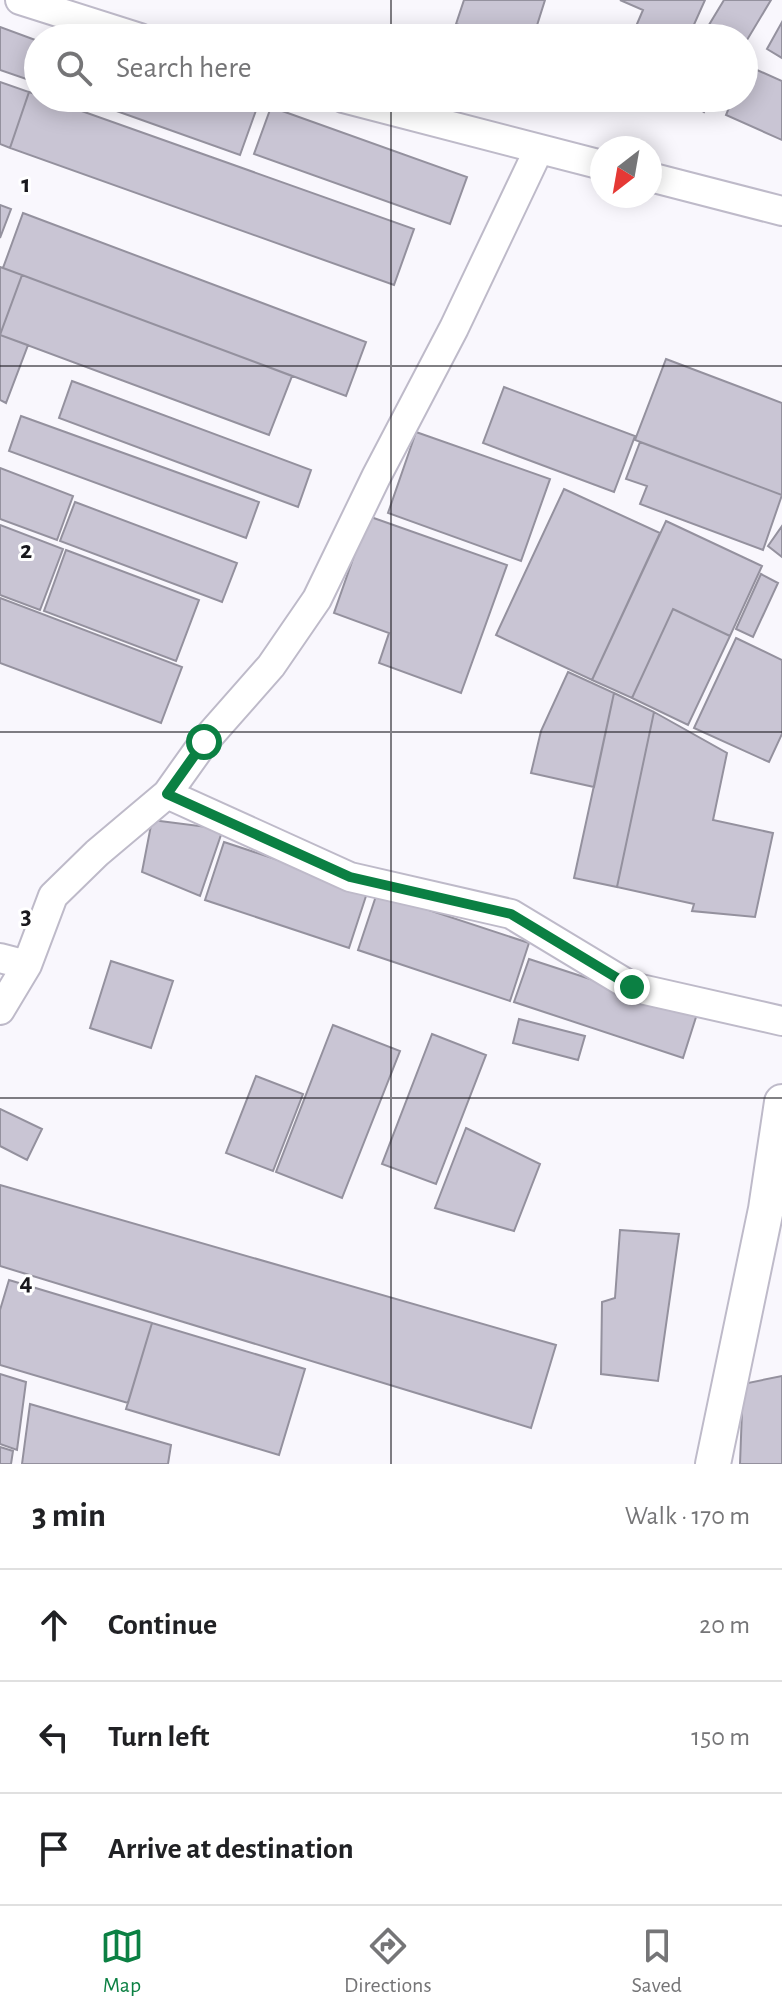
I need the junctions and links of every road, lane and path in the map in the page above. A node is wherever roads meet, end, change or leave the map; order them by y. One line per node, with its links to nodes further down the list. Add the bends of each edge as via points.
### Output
1 (20, 0): 2 (street)
2 (96, 24)
3 (397, 112): 4 (street)
4 (539, 149): 5 (street); 8 (street, via 317,599 271,666 204,742)
5 (590, 162)
6 (662, 180): 7 (street)
7 (782, 211)
8 (167, 794): 10 (street, via 53,896); 12 (street, via 350,877 511,914 632,987)
9 (0, 958): 10 (street)
10 (27, 965): 11 (street)
11 (0, 1010)
12 (782, 1021)
13 (782, 1102): 14 (street, via 766,1209)
14 (713, 1464)

